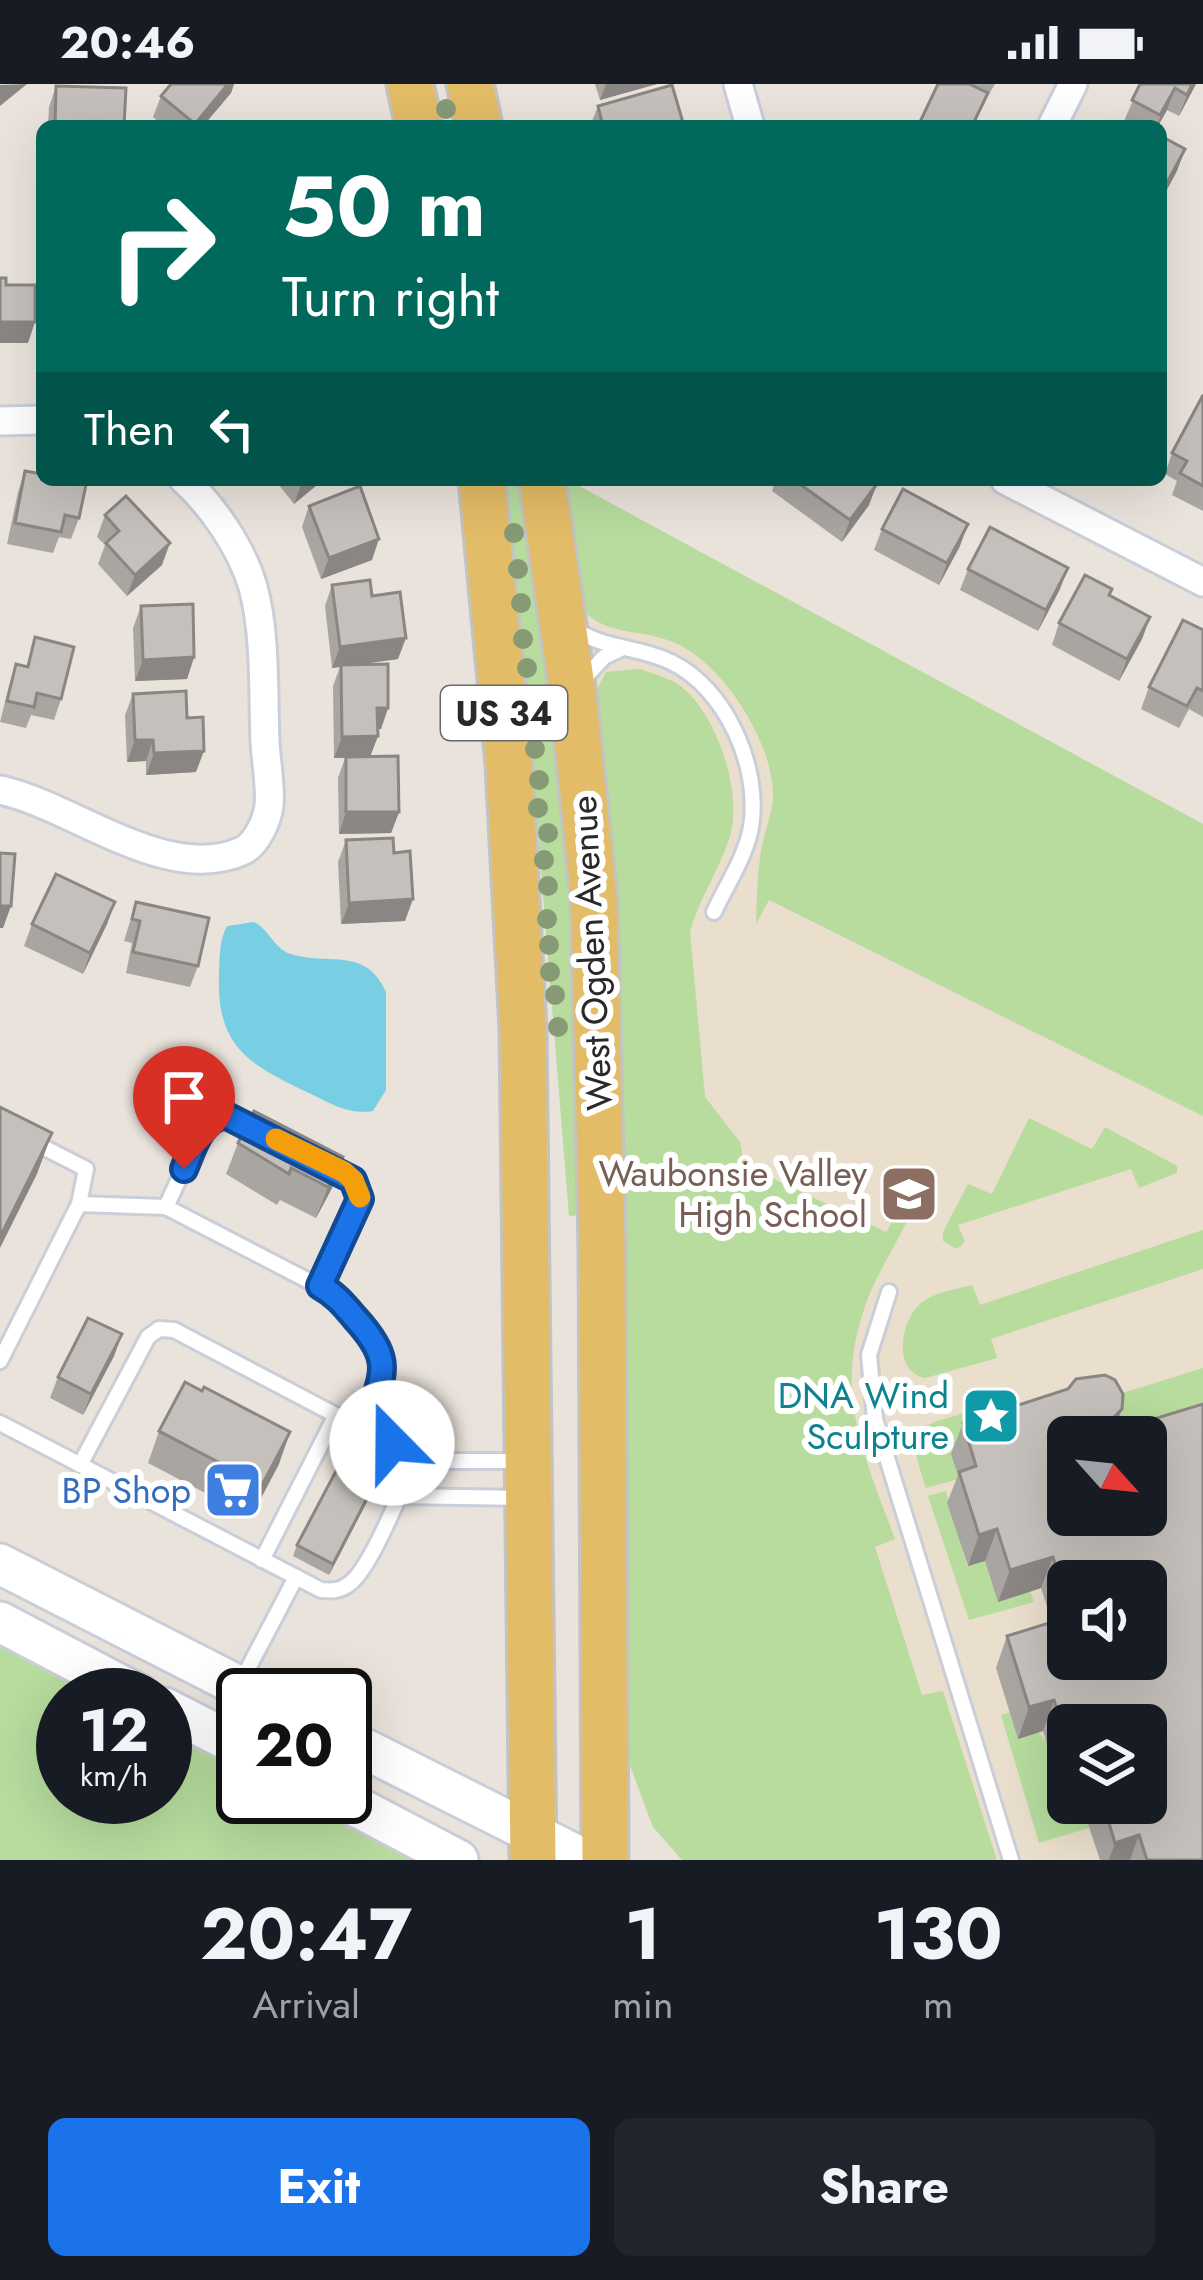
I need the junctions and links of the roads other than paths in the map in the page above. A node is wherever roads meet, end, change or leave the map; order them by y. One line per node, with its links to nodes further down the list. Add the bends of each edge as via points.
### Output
1 (410, 84): 5 (main road)
2 (470, 84): 6 (main road)
3 (739, 84): 7 (street)
4 (1073, 84): 8 (street)
5 (418, 120)
6 (478, 120)
7 (748, 120)
8 (1055, 120)
9 (36, 420): 10 (street)
10 (0, 421)
11 (189, 486): 19 (street, via 224,529 252,585 269,807 260,832 247,850 185,859)
12 (483, 486): 34 (main road, West Ogden Avenue / US 34, via 524,1030)
13 (543, 486): 16 (main road, West Ogden Avenue / US 34)
14 (1017, 486): 15 (street)
15 (1203, 582)
16 (562, 617): 17 (lane, via 580,633); 18 (main road, West Ogden Avenue / US 34)
17 (623, 648): 18 (lane, via 587,672); 20 (lane, via 696,675 746,760 754,795 750,832)
18 (573, 694): 48 (main road, West Ogden Avenue / US 34, via 594,900)
19 (0, 790)
20 (714, 912)
21 (0, 1125): 24 (lane, via 86,1169)
22 (270, 1136): 25 (lane, via 233,1117 213,1118)
23 (307, 1154): 26 (lane, via 353,1180 360,1199)
24 (79, 1204): 25 (lane); 28 (lane)
25 (166, 1207): 26 (lane)
26 (320, 1286): 31 (lane, via 379,1343)
27 (889, 1292): 49 (lane, via 869,1355 875,1419)
28 (0, 1361)
29 (336, 1415): 31 (lane); 33 (lane, via 159,1329); 36 (lane)
30 (0, 1424): 33 (lane)
31 (366, 1431): 32 (lane)
32 (418, 1455): 34 (lane); 35 (lane)
33 (80, 1465): 36 (lane)
34 (528, 1480): 35 (lane); 45 (main road, West Ogden Avenue / US 34)
35 (398, 1496): 38 (lane, via 363,1569 344,1588 321,1590)
36 (262, 1560): 38 (lane)
37 (0, 1564): 42 (street)
38 (296, 1577): 41 (lane)
39 (0, 1622): 40 (street)
40 (88, 1668)
41 (258, 1668)
42 (216, 1675)
43 (372, 1755): 45 (street)
44 (372, 1815): 46 (street)
45 (533, 1847): 47 (street)
46 (458, 1860)
47 (586, 1860)
48 (605, 1860)
49 (1011, 1860)

